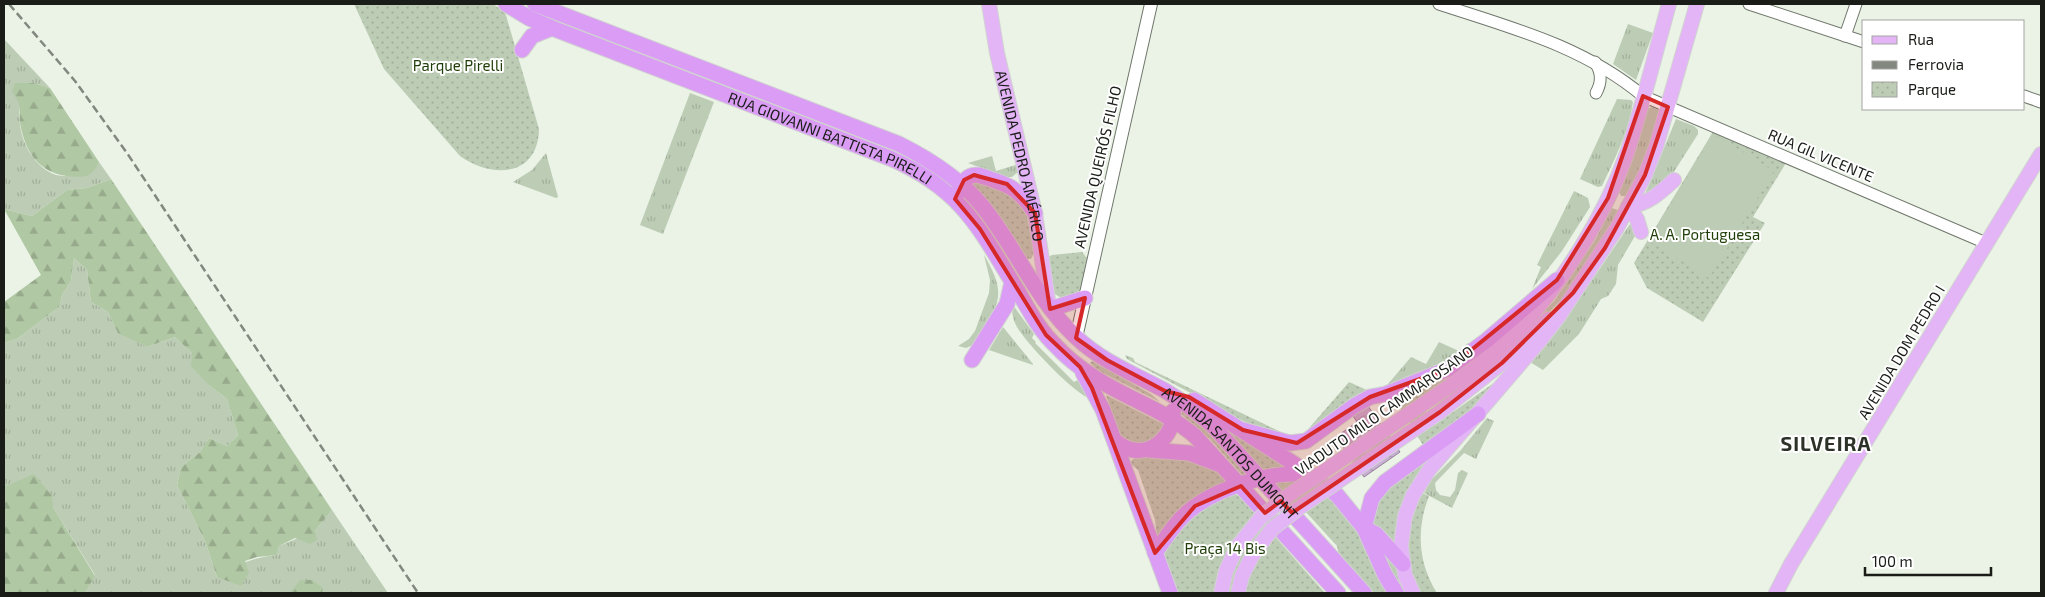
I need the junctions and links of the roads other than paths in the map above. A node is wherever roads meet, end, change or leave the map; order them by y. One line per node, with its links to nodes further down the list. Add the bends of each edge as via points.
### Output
1 (535, 4): 24 (highway, RUA GIOVANNI BATTISTA PIRELLI, via 899,144 924,156)
2 (989, 4): 21 (main road, AVENIDA PEDRO AMÉRICO, via 997,53)
3 (1151, 4): 33 (main road, AVENIDA QUEIRÓS FILHO)
4 (1439, 4): 14 (street, RUA GIL VICENTE, via 1535,35)
5 (1669, 4): 16 (main road, VIADUTO MILO CAMMAROSANO)
6 (1697, 4): 19 (main road)
7 (1749, 4): 11 (street)
8 (1856, 4): 11 (street)
9 (509, 5): 10 (highway, RUA GIOVANNI BATTISTA PIRELLI)
10 (552, 28): 13 (highway, via 532,36); 25 (highway, RUA GIOVANNI BATTISTA PIRELLI, via 892,159 935,182)
11 (1845, 36): 12 (street)
12 (1862, 41)
13 (522, 50)
14 (1595, 62): 15 (street, via 1601,80); 16 (street, RUA GIL VICENTE)
15 (1596, 93)
16 (1643, 96): 19 (street, RUA GIL VICENTE); 30 (main road, VIADUTO MILO CAMMAROSANO, via 1626,155 1608,198)
17 (2025, 96): 18 (street)
18 (2041, 102)
19 (1668, 107): 26 (main road, via 1651,161); 29 (street, RUA GIL VICENTE)
20 (2041, 154): 29 (main road, AVENIDA DOM PEDRO I)
21 (1024, 164): 23 (main road, via 1017,179); 27 (main road, AVENIDA PEDRO AMÉRICO)
22 (1674, 180): 26 (main road, via 1650,200)
23 (1007, 184): 24 (highway, via 974,175 966,178); 27 (highway, via 1025,199)
24 (962, 185): 25 (highway); 34 (highway, RUA GIOVANNI BATTISTA PIRELLI, via 992,218)
25 (955, 199): 31 (highway, RUA GIOVANNI BATTISTA PIRELLI, via 980,229)
26 (1628, 207): 28 (main road); 32 (main road, via 1605,248)
27 (1035, 213): 34 (main road, AVENIDA PEDRO AMÉRICO)
28 (1641, 232)
29 (1986, 243): 58 (main road, AVENIDA DOM PEDRO I)
30 (1557, 280): 41 (highway, via 1448,369 1386,394 1370,397 1306,441 1290,443); 53 (main road, VIADUTO MILO CAMMAROSANO, bridge, via 1534,313 1471,371 1288,495 1261,517 1237,547 1226,571)
31 (1012, 282): 36 (highway, via 1007,304); 37 (highway, RUA GIOVANNI BATTISTA PIRELLI, via 1046,335)
32 (1573, 293): 39 (main road, via 1538,343); 54 (main road, VIADUTO MILO CAMMAROSANO, bridge, via 1502,363 1440,412 1272,529 1252,556)
33 (1085, 298): 34 (highway); 35 (main road, AVENIDA QUEIRÓS FILHO)
34 (1050, 308): 35 (highway, RUA GIOVANNI BATTISTA PIRELLI)
35 (1076, 338): 37 (highway); 38 (highway, AVENIDA SANTOS DUMONT, via 1107,360)
36 (972, 360)
37 (1080, 367): 40 (highway, AVENIDA SANTOS DUMONT); 42 (highway, via 1096,395)
38 (1165, 391): 40 (highway, via 1172,405); 41 (highway, via 1189,397); 46 (highway, AVENIDA SANTOS DUMONT, via 1213,426)
39 (1478, 414): 48 (highway, via 1385,482 1372,498); 50 (main road, via 1429,470 1414,495 1402,530)
40 (1173, 420): 43 (highway, via 1168,433); 44 (highway, AVENIDA SANTOS DUMONT, via 1195,436)
41 (1244, 430): 45 (highway)
42 (1115, 442): 43 (highway, via 1134,450); 49 (highway)
43 (1149, 450): 44 (highway, via 1195,455)
44 (1224, 467): 47 (highway, AVENIDA SANTOS DUMONT)
45 (1313, 477): 46 (highway, via 1291,473); 48 (highway, via 1344,502)
46 (1261, 479): 47 (highway); 55 (highway, AVENIDA SANTOS DUMONT)
47 (1240, 486): 49 (highway, via 1195,506 1180,519); 51 (highway, AVENIDA SANTOS DUMONT)
48 (1364, 528): 50 (highway, via 1376,534); 56 (highway)
49 (1155, 553): 52 (highway)
50 (1403, 564): 57 (main road)
51 (1335, 591)
52 (1170, 593)
53 (1222, 593)
54 (1238, 593)
55 (1364, 593)
56 (1396, 593)
57 (1413, 593)
58 (1776, 593)

